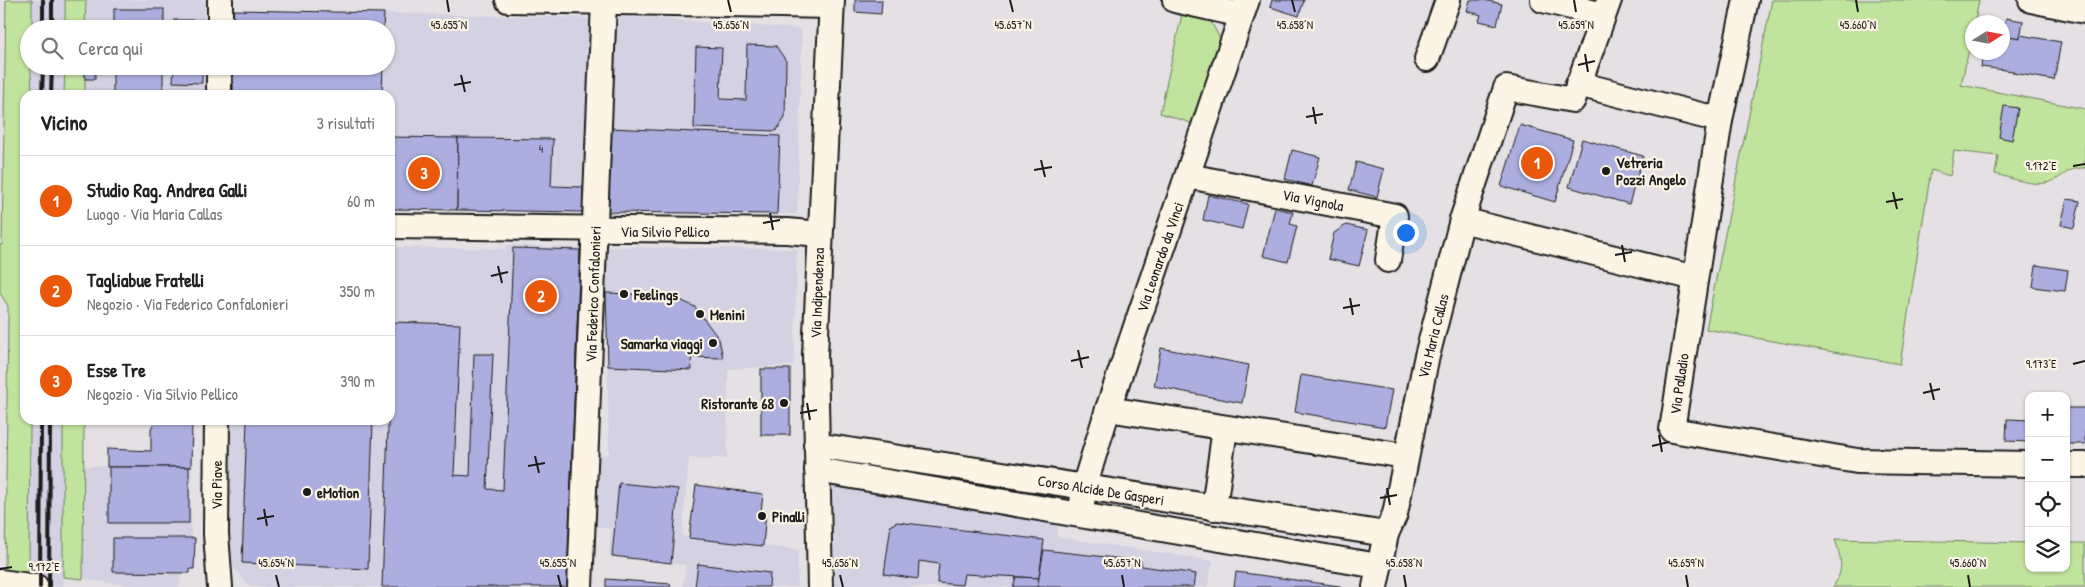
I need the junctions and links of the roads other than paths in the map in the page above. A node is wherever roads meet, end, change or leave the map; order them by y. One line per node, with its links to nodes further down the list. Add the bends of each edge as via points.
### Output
1 (220, 0): 14 (street)
2 (508, 0): 3 (street)
3 (565, 0): 9 (street)
4 (1175, 0): 11 (street)
5 (1448, 0): 15 (street)
6 (1543, 0): 12 (street)
7 (1746, 0): 19 (street)
8 (2031, 0): 13 (street)
9 (604, 2): 10 (street); 23 (street, Via Federico Confalonieri)
10 (831, 3): 24 (street, Via Indipendenza)
11 (1245, 7): 20 (street, Via Leonardo da Vinci)
12 (1606, 7): 17 (street)
13 (2085, 10)
14 (220, 20)
15 (1427, 59)
16 (219, 75): 18 (street)
17 (1578, 84): 19 (street); 21 (street, Via Maria Callas, via 1573,100 1506,88)
18 (219, 90)
19 (1720, 120): 26 (street)
20 (1188, 176): 25 (street, Via Vignola, via 1395,216); 27 (street, Via Leonardo da Vinci)
21 (1462, 220): 26 (street); 31 (street, Via Maria Callas)
22 (395, 226): 23 (street, Via Silvio Pellico)
23 (596, 230): 24 (street, Via Silvio Pellico); 47 (street, Via Federico Confalonieri)
24 (820, 234): 30 (street, Via Indipendenza, via 815,355)
25 (1388, 260)
26 (1694, 278): 32 (street, Via Palladio, via 1672,430 1857,461)
27 (1108, 409): 29 (street); 36 (street, Via Leonardo da Vinci)
28 (217, 425): 40 (street, Via Piave)
29 (1225, 428): 31 (street); 37 (street)
30 (816, 444): 35 (street, Via Indipendenza); 36 (street, Corso Alcide De Gasperi)
31 (1405, 456): 39 (street, Via Maria Callas, via 1395,514)
32 (2025, 464)
33 (2070, 464): 34 (street)
34 (2085, 465)
35 (817, 470): 38 (street, Corso Alcide De Gasperi); 48 (street, Via Indipendenza)
36 (1084, 487): 37 (street, Corso Alcide De Gasperi); 38 (street, Via Leonardo da Vinci)
37 (1214, 508): 39 (street, Corso Alcide De Gasperi)
38 (1081, 515): 41 (street, Corso Alcide De Gasperi)
39 (1386, 534): 41 (street, Via Maria Callas)
40 (216, 542): 44 (street, via 214,569); 45 (street); 46 (street, via 224,565)
41 (1377, 576)
42 (5, 583): 43 (street)
43 (36, 587)
44 (208, 587)
45 (220, 587)
46 (239, 587)
47 (580, 587)
48 (820, 587)

